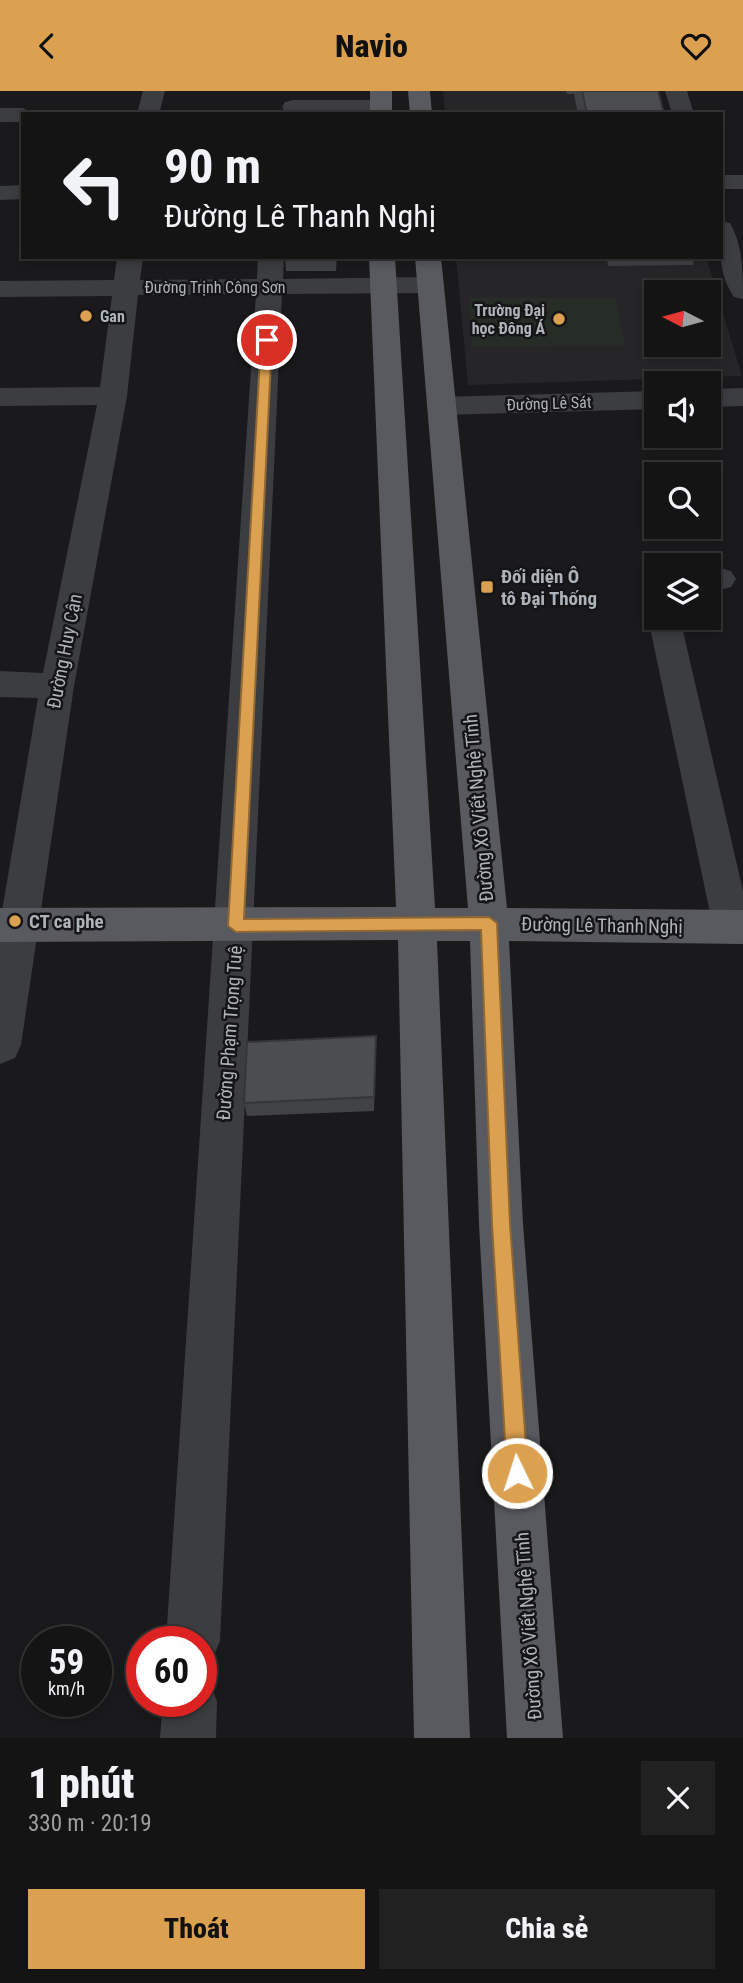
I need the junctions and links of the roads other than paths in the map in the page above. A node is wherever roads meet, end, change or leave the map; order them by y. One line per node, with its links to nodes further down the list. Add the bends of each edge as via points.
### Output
1 (154, 91): 6 (street)
2 (419, 91): 7 (main road)
3 (676, 91): 8 (street)
4 (381, 104): 5 (street)
5 (293, 107)
6 (149, 112)
7 (421, 112)
8 (682, 112)
9 (0, 115): 10 (street)
10 (21, 115)
11 (723, 182): 12 (street)
12 (743, 182)
13 (21, 192): 14 (street)
14 (0, 193)
15 (723, 233): 20 (street)
16 (383, 271): 17 (street, Đường Trịnh Công Sơn); 19 (street, Đường Trịnh Công Sơn); 31 (main road)
17 (429, 271): 27 (main road, Đường Xô Viết Nghệ Tĩnh)
18 (127, 272): 19 (street, Đường Trịnh Công Sơn); 21 (street, Đường Trịnh Công Sơn); 22 (street, Đường Huy Cận)
19 (271, 272): 34 (street, Đường Phạm Trọng Tuệ)
20 (741, 280)
21 (0, 289)
22 (113, 396): 23 (street); 30 (street, Đường Huy Cận)
23 (0, 397)
24 (743, 397): 25 (street)
25 (721, 398)
26 (644, 400): 27 (street, Đường Lê Sát)
27 (442, 406): 32 (main road, Đường Xô Viết Nghệ Tĩnh)
28 (667, 630): 35 (street)
29 (0, 684): 30 (street)
30 (57, 686): 33 (street, Đường Huy Cận)
31 (416, 923): 32 (main road, Đường Lê Thanh Nghị); 34 (main road, Đường Lê Thanh Nghị); 40 (main road)
32 (489, 923): 35 (main road, Đường Lê Thanh Nghị); 41 (main road, Đường Xô Viết Nghệ Tĩnh, via 501,1224)
33 (10, 926): 34 (main road, Đường Lê Thanh Nghị); 36 (street, Đường Huy Cận)
34 (236, 926): 37 (street, Đường Phạm Trọng Tuệ)
35 (738, 927)
36 (0, 1045)
37 (194, 1626)
38 (189, 1717): 39 (street)
39 (188, 1738)
40 (442, 1738)
41 (535, 1738)

